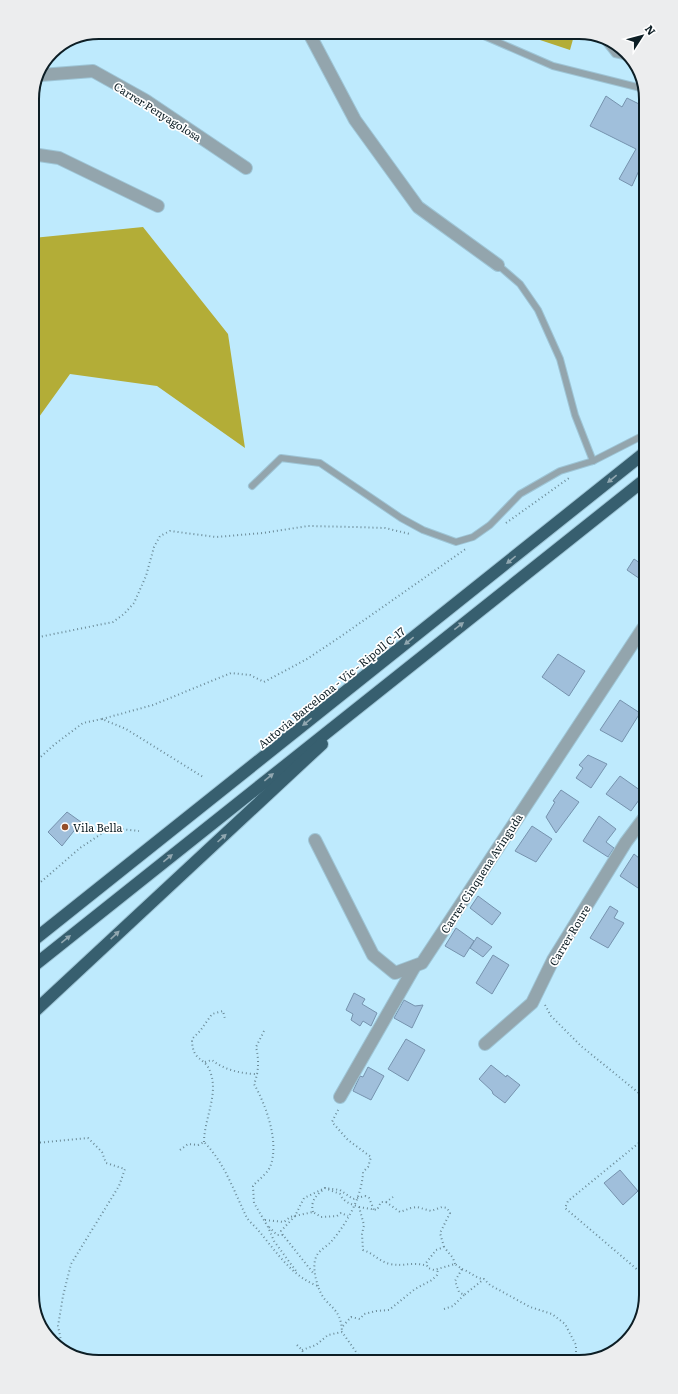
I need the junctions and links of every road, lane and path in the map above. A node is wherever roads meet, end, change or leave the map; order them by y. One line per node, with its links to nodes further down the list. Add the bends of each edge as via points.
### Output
1 (312, 39): 10 (street, via 355,120 418,207)
2 (491, 39): 6 (lane, via 553,66)
3 (610, 48): 4 (lane)
4 (619, 55)
5 (44, 75): 8 (street, Carrer Penyagolosa, via 93,71 145,100)
6 (638, 87)
7 (39, 155): 9 (street, via 59,158)
8 (246, 168)
9 (158, 206)
10 (498, 265): 13 (lane, via 520,284 538,310 560,359 575,415)
11 (639, 438): 13 (lane)
12 (639, 456): 30 (highway, Autovia Barcelona - Vic - Ripoll C-17, one-way to 30)
13 (593, 461): 16 (lane, via 560,471 520,494 490,525 473,537 456,542 423,530 401,518 320,463 281,458)
14 (571, 477): 17 (path)
15 (639, 484): 22 (highway, one-way to 15)
16 (252, 486)
17 (500, 527)
18 (416, 535): 21 (path, via 385,528 308,526 216,537 170,531 160,536 134,603 124,614 113,622)
19 (468, 548): 23 (path, via 346,634 264,682 250,675 231,673 153,705)
20 (639, 634): 32 (street, Carrer Cinquena Avinguda, via 422,963)
21 (39, 637)
22 (378, 690): 31 (highway, one-way to 22); 34 (highway, one-way to 22, via 112,937 256,807)
23 (102, 719): 24 (path, via 82,723); 25 (path, via 126,729)
24 (39, 758)
25 (203, 777)
26 (639, 825): 33 (street, Carrer Roure, via 553,960)
27 (139, 831): 29 (path, via 110,828 80,848)
28 (315, 840): 32 (street, Carrer Cinquena Avinguda, via 374,955 394,973)
29 (39, 884)
30 (39, 938)
31 (39, 962)
32 (415, 966): 41 (street)
33 (540, 986): 37 (street, Carrer Roure, via 532,1003); 40 (path, via 544,1003 551,1016 581,1046)
34 (39, 1007)
35 (225, 1018): 38 (path, via 224,1011 212,1014 192,1039 192,1049 197,1058)
36 (264, 1031): 39 (path, via 256,1047 259,1058 256,1064)
37 (485, 1044)
38 (205, 1062): 39 (path, via 212,1060 234,1071); 42 (path, via 211,1074 213,1089 206,1116)
39 (258, 1074): 56 (path, via 254,1084 271,1124 273,1150 270,1167 253,1186 254,1203)
40 (639, 1093)
41 (340, 1097): 48 (path, via 339,1108 332,1122 348,1140 371,1158 368,1168 363,1172)
42 (204, 1142): 45 (path, via 198,1145 188,1144); 65 (path, via 215,1152 247,1218)
43 (39, 1143): 72 (path, via 88,1138 102,1152 106,1163 125,1169 119,1186 71,1264 62,1296 58,1326)
44 (639, 1143): 64 (path, via 568,1201 565,1208)
45 (180, 1150)
46 (326, 1188): 48 (path, via 340,1190 353,1199); 50 (path, via 340,1194); 53 (path, via 312,1201); 54 (path, via 304,1198)
47 (393, 1197): 49 (path)
48 (358, 1199): 50 (path); 52 (path, via 365,1196 369,1198)
49 (386, 1202): 52 (path, via 381,1202 377,1210); 59 (path, via 400,1212 411,1208 431,1211 447,1208 450,1213 440,1233)
50 (354, 1205): 51 (path); 55 (path)
51 (358, 1207): 52 (path); 61 (path, via 364,1225 363,1250 372,1252 388,1264 417,1262)
52 (374, 1210)
53 (313, 1212): 54 (path); 55 (path, via 321,1217 337,1216 341,1213)
54 (295, 1216): 56 (path, via 284,1222); 58 (path, via 281,1231)
55 (348, 1216): 66 (path, via 342,1228 317,1255)
56 (264, 1219): 57 (path)
57 (267, 1225): 58 (path, via 277,1235); 65 (path, via 274,1241)
58 (283, 1236): 66 (path)
59 (444, 1247): 60 (path); 61 (path, via 436,1250 426,1263)
60 (456, 1264): 62 (path); 63 (path)
61 (427, 1266): 62 (path, via 434,1270)
62 (438, 1268): 71 (path, via 437,1275 432,1280 415,1289 389,1310 364,1314 360,1319 351,1317 343,1324)
63 (462, 1270): 67 (path); 69 (path, via 455,1281 459,1292)
64 (639, 1271)
65 (298, 1274): 68 (path)
66 (314, 1274): 68 (path)
67 (484, 1279): 69 (path); 77 (path, via 513,1299 552,1314 565,1324 576,1344)
68 (318, 1286): 71 (path, via 320,1294 340,1314)
69 (464, 1295): 70 (path, via 453,1306)
70 (444, 1309)
71 (342, 1332): 74 (path, via 328,1335 316,1345); 76 (path)
72 (61, 1342)
73 (296, 1345): 74 (path)
74 (302, 1350): 75 (path)
75 (305, 1355)
76 (358, 1355)
77 (576, 1355)

